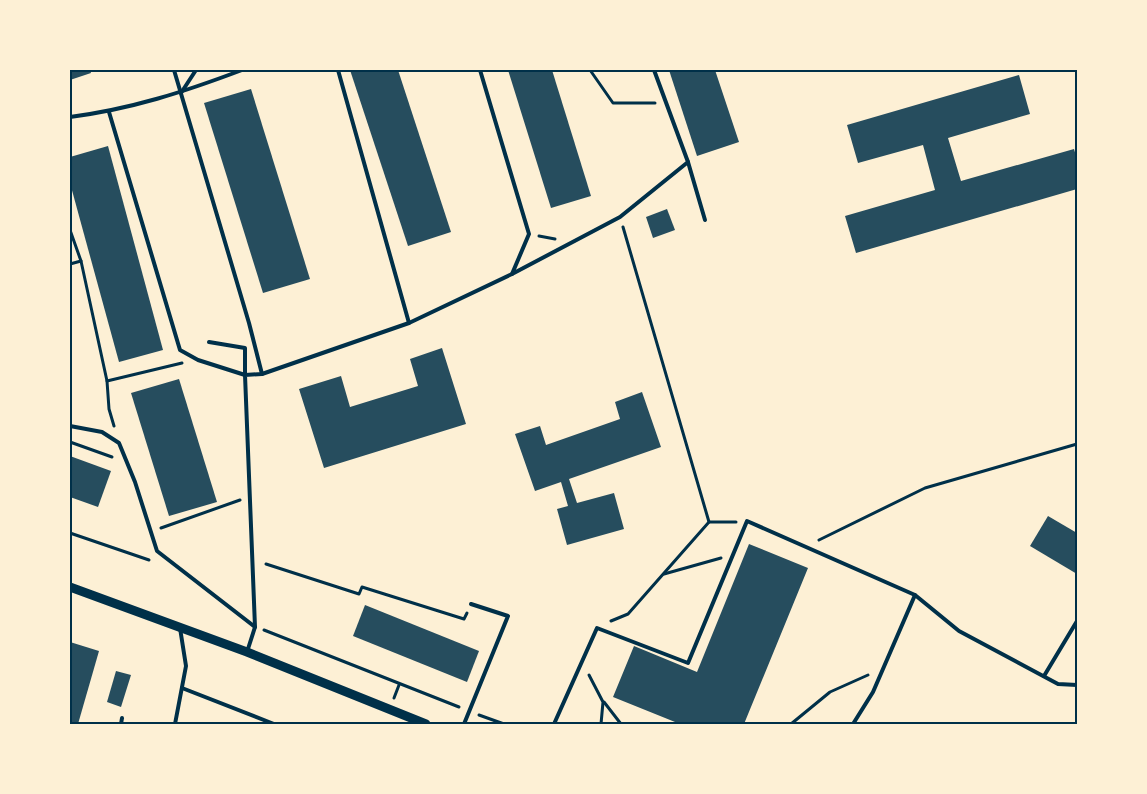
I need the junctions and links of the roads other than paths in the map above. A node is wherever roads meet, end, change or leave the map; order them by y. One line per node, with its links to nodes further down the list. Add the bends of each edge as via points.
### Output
1 (174, 70): 7 (lane)
2 (196, 70): 7 (lane)
3 (242, 70): 7 (lane)
4 (338, 70): 13 (lane)
5 (480, 70): 12 (lane, via 529,234)
6 (654, 70): 10 (lane)
7 (182, 93): 8 (lane); 16 (lane)
8 (109, 112): 9 (lane); 15 (lane, via 180,350 198,360)
9 (70, 117)
10 (688, 162): 11 (lane); 12 (lane, via 620,216)
11 (705, 220)
12 (512, 274): 13 (lane)
13 (409, 323): 16 (lane)
14 (210, 342): 15 (lane, via 245,348)
15 (245, 374): 16 (lane); 23 (lane)
16 (262, 374)
17 (70, 426): 23 (lane, via 102,432 119,443 157,551)
18 (70, 587): 22 (street)
19 (916, 595): 25 (lane, via 959,630); 34 (lane, via 747,521 688,663 597,628); 35 (lane, via 873,692)
20 (471, 604): 33 (lane, via 508,616)
21 (1077, 621): 25 (lane)
22 (180, 627): 24 (street); 27 (lane, via 186,666)
23 (255, 627): 24 (lane)
24 (247, 652): 32 (street)
25 (1044, 676): 26 (lane, via 1058,684)
26 (1077, 685)
27 (182, 688): 30 (lane); 31 (lane)
28 (122, 718): 29 (lane)
29 (121, 724)
30 (175, 724)
31 (274, 724)
32 (426, 724)
33 (464, 724)
34 (554, 724)
35 (854, 724)

